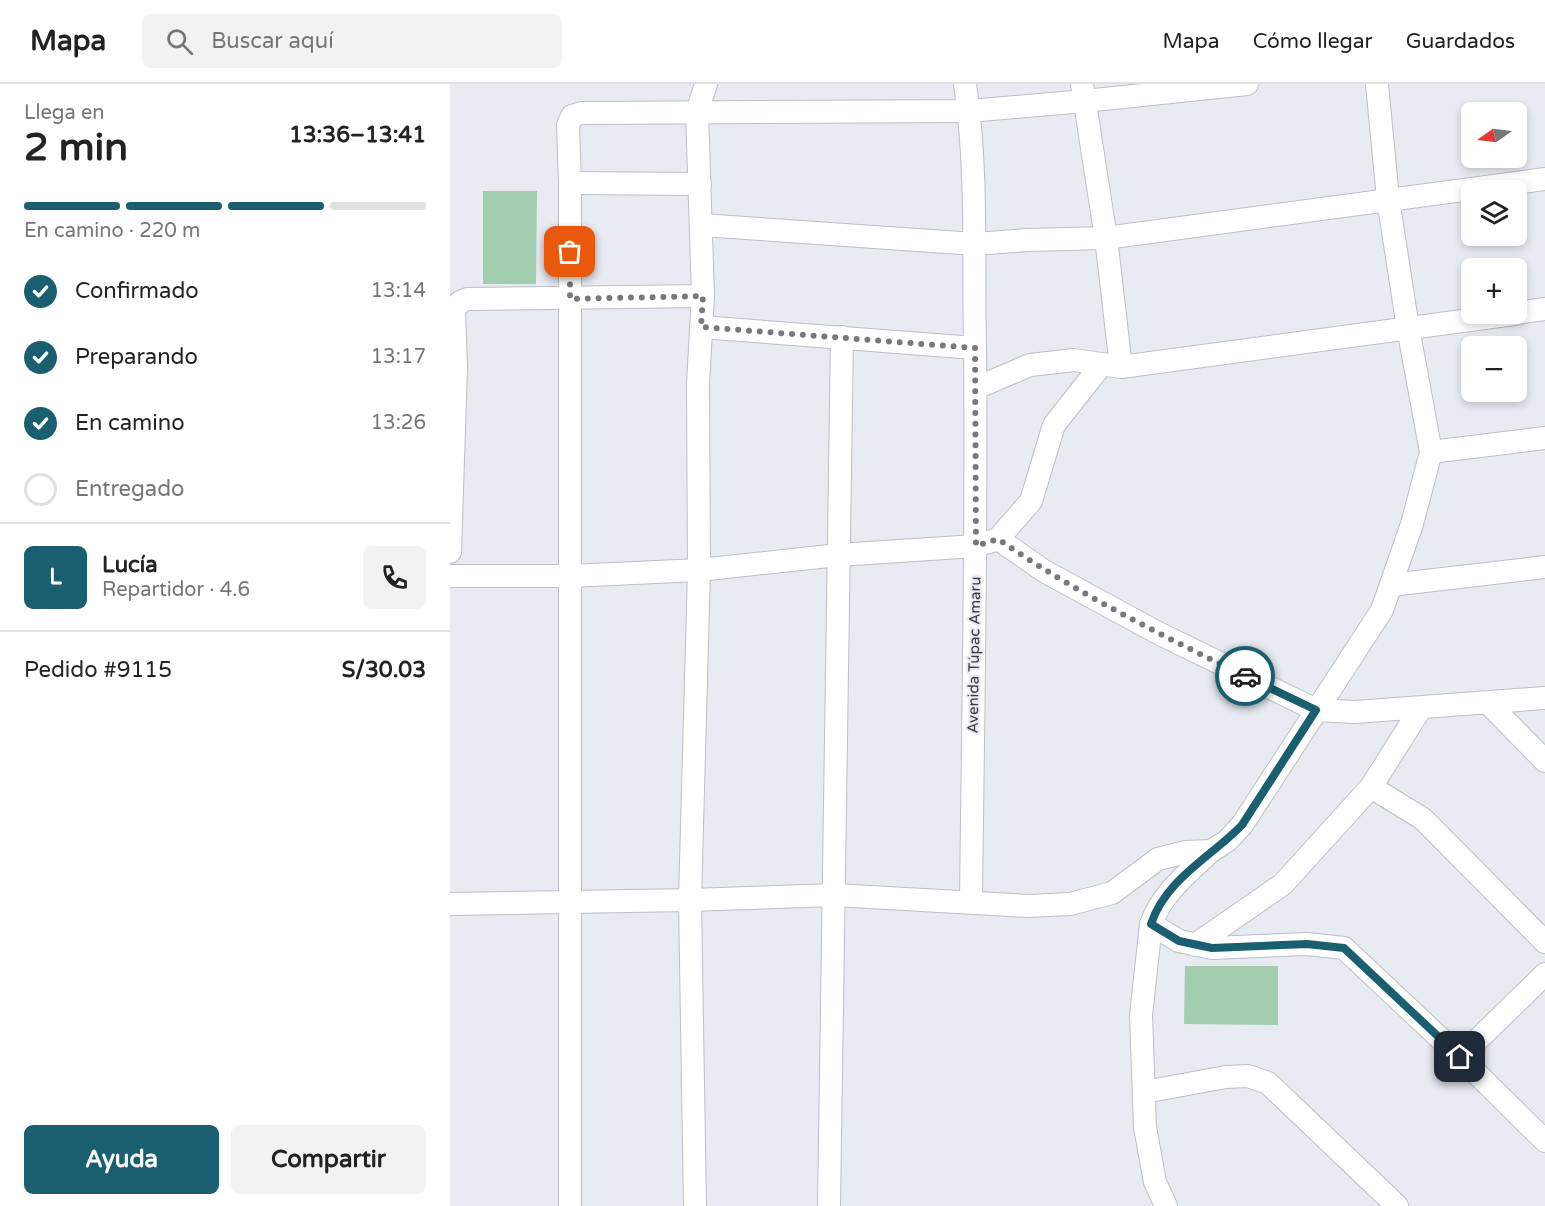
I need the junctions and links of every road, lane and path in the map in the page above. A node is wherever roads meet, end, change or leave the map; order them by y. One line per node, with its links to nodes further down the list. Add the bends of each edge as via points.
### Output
1 (706, 84): 7 (street)
2 (965, 84): 6 (street, Avenida Túpac Amaru)
3 (1247, 84): 5 (street)
4 (1377, 84): 11 (street)
5 (1083, 93): 6 (street); 13 (street)
6 (969, 111): 7 (street); 14 (street, Avenida Túpac Amaru)
7 (697, 112): 9 (street, via 572,116 568,125); 10 (street)
8 (1545, 178): 11 (street)
9 (570, 183): 10 (street); 16 (street)
10 (700, 184): 12 (street)
11 (1388, 199): 13 (street); 21 (street)
12 (702, 225): 14 (street); 15 (street)
13 (1106, 238): 14 (street); 24 (street)
14 (975, 244): 23 (street, Avenida Túpac Amaru)
15 (703, 296): 16 (street); 20 (street)
16 (570, 299): 25 (street, via 467,299 460,303 454,310); 36 (street)
17 (1545, 309): 18 (street)
18 (1527, 311)
19 (1461, 321): 21 (street)
20 (701, 327): 22 (street); 34 (street)
21 (1408, 328): 24 (street); 28 (street)
22 (842, 338): 23 (street); 32 (street)
23 (975, 348): 26 (street, Avenida Túpac Amaru)
24 (1112, 366): 26 (street, via 1074,360 1030,365); 29 (street, via 1054,424 1031,501)
25 (453, 376): 31 (street)
26 (976, 388): 30 (street, Avenida Túpac Amaru)
27 (1545, 438): 28 (street)
28 (1431, 452): 37 (street)
29 (998, 539): 30 (street); 41 (street, via 1044,571 1158,633)
30 (976, 546): 32 (street); 48 (street, Avenida Túpac Amaru)
31 (450, 552)
32 (838, 555): 34 (street); 45 (street)
33 (1545, 567): 37 (street)
34 (699, 570): 36 (street); 46 (street)
35 (450, 576): 36 (street)
36 (570, 576): 47 (street)
37 (1391, 585): 41 (street, via 1382,610)
38 (1545, 698): 39 (street)
39 (1488, 703): 40 (street); 42 (street)
40 (1421, 708): 41 (street); 43 (street)
41 (1316, 710): 44 (street, via 1242,825)
42 (1545, 761)
43 (1371, 787): 51 (street, via 1423,819); 52 (street, via 1283,884)
44 (1211, 851): 48 (street, via 1158,859 1112,893 1070,904); 50 (street, via 1172,888)
45 (834, 895): 46 (street); 48 (street); 59 (street)
46 (690, 900): 47 (street); 58 (street)
47 (570, 901): 49 (street); 57 (street)
48 (971, 902)
49 (450, 904)
50 (1151, 924): 52 (street, via 1179,941); 55 (street, via 1141,1015)
51 (1545, 942)
52 (1195, 945): 54 (street, via 1212,948 1307,944 1344,948)
53 (1545, 974): 54 (street)
54 (1460, 1057): 56 (street)
55 (1144, 1092): 60 (street, via 1145,1127 1155,1182); 61 (street, via 1226,1077 1248,1076 1268,1083)
56 (1545, 1141)
57 (570, 1206)
58 (695, 1206)
59 (829, 1206)
60 (1166, 1206)
61 (1397, 1206)

